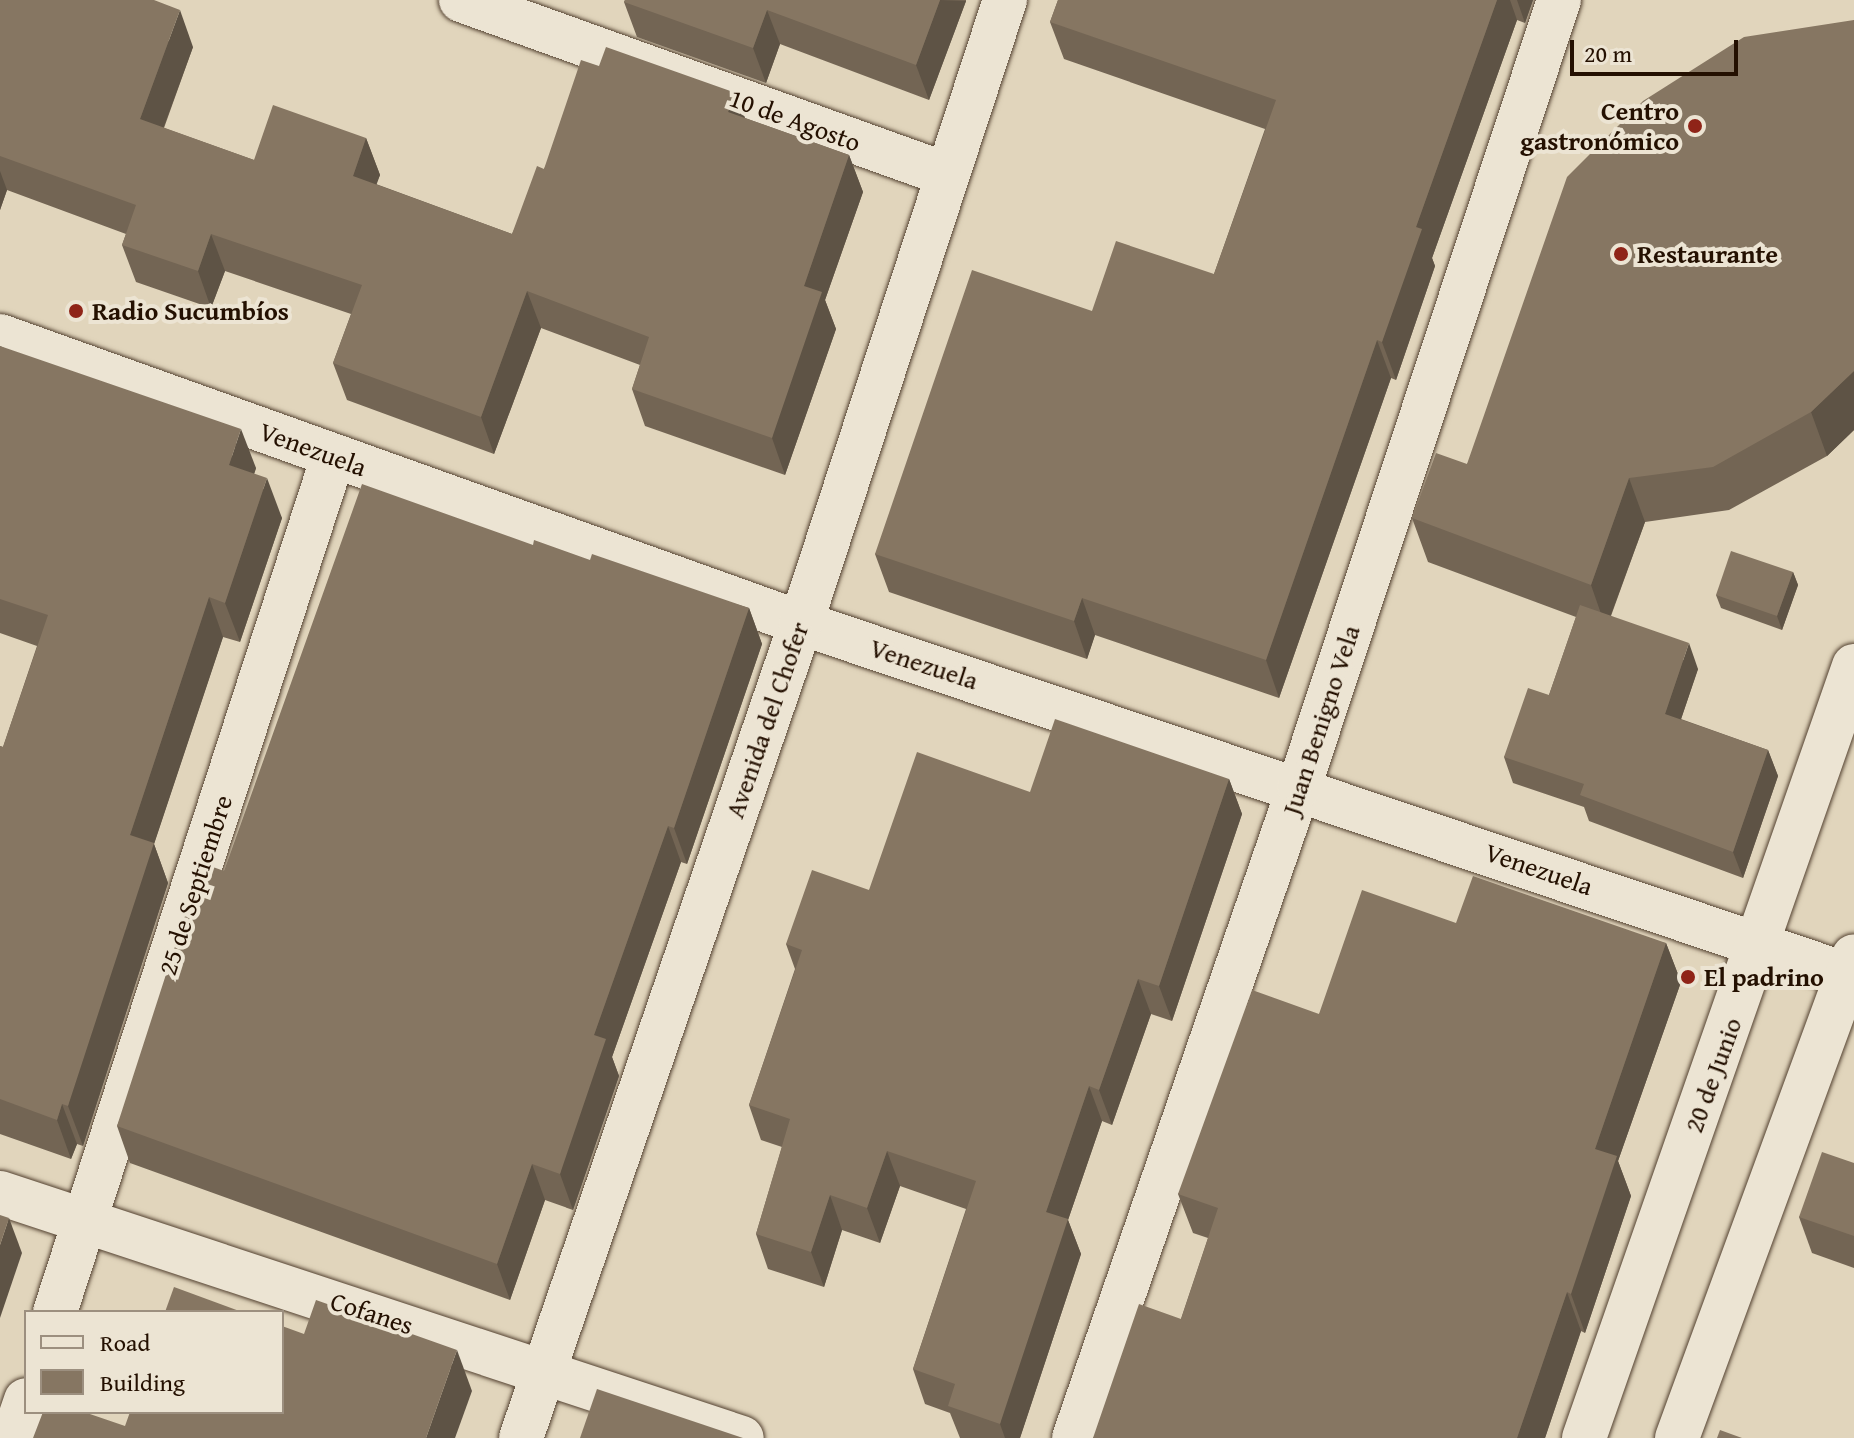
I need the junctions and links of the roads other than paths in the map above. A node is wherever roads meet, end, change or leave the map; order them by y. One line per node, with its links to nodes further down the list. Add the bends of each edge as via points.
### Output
1 (461, 0): 4 (street, 10 de Agosto)
2 (1005, 0): 4 (street, Avenida del Chofer)
3 (1559, 0): 9 (street, Juan Benigno Vela)
4 (948, 175): 7 (street, Avenida del Chofer)
5 (0, 336): 6 (street, Venezuela)
6 (333, 457): 7 (street, Venezuela); 13 (street, 25 de Septiembre)
7 (801, 623): 9 (street, Venezuela); 15 (street, Avenida del Chofer)
8 (1854, 666): 10 (street, 20 de Junio)
9 (1299, 787): 10 (street, Venezuela); 20 (street, Juan Benigno Vela)
10 (1759, 944): 11 (street, Venezuela); 21 (street, 20 de Junio)
11 (1852, 969): 22 (street)
12 (0, 1193): 13 (street, Cofanes)
13 (87, 1219): 14 (street, 25 de Septiembre); 15 (street, Cofanes)
14 (56, 1310)
15 (545, 1370): 18 (street, Avenida del Chofer); 19 (street, Cofanes)
16 (24, 1406): 17 (street)
17 (13, 1438)
18 (521, 1438)
19 (742, 1438)
20 (1074, 1438)
21 (1584, 1438)
22 (1677, 1438)

